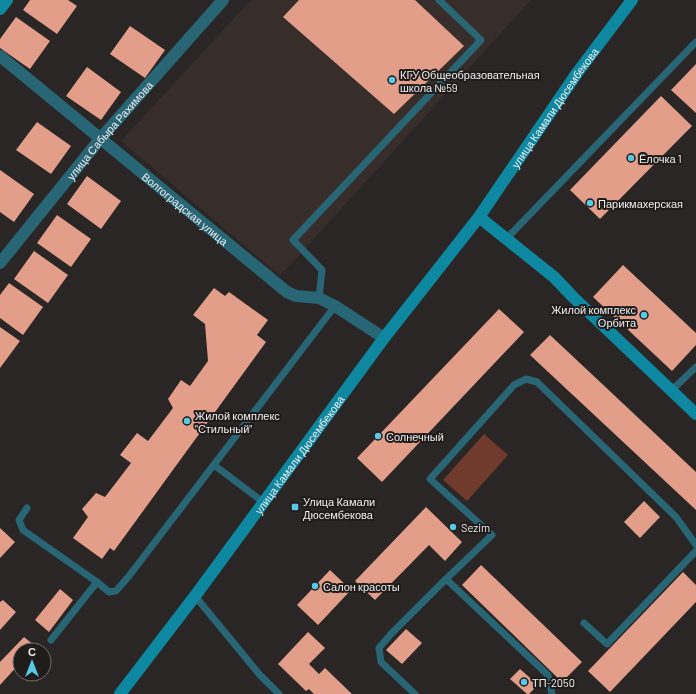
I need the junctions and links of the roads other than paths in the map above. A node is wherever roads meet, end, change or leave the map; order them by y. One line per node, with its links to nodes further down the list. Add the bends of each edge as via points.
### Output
1 (7, 0): 5 (main road)
2 (223, 0): 8 (street, улица Сабыра Рахимова)
3 (439, 0): 12 (lane, via 481,40 293,240 322,270)
4 (632, 0): 9 (main road, улица Камали Дюсембекова, via 577,73)
5 (0, 9)
6 (696, 42): 10 (lane)
7 (0, 56): 8 (street, Волгоградская улица)
8 (100, 139): 11 (street, улица Сабыра Рахимова); 12 (street, Волгоградская улица, via 287,292 296,296)
9 (479, 217): 10 (main road); 14 (main road, улица Камали Дюсембекова)
10 (507, 238): 16 (main road, via 554,277)
11 (0, 263)
12 (319, 298): 13 (street, Волгоградская улица)
13 (335, 306): 14 (street, Волгоградская улица); 18 (lane)
14 (384, 338): 19 (main road, улица Камали Дюсембекова)
15 (696, 367): 16 (lane)
16 (672, 390): 17 (main road)
17 (696, 414)
18 (214, 465): 19 (lane); 24 (lane, via 116,591 109,592)
19 (263, 502): 25 (main road, улица Камали Дюсембекова)
20 (28, 508): 24 (lane, via 19,520 23,530)
21 (696, 545): 23 (lane, via 676,517 537,382 526,379 514,385 430,479 492,535)
22 (696, 551): 26 (lane, via 607,644)
23 (446, 579): 30 (lane, via 379,648 380,662); 31 (lane, via 548,675)
24 (97, 582): 27 (lane)
25 (195, 596): 28 (main road, улица Камали Дюсембекова); 29 (lane, via 259,674)
26 (584, 623)
27 (51, 640)
28 (120, 694)
29 (279, 694)
30 (415, 694)
31 (552, 694)

